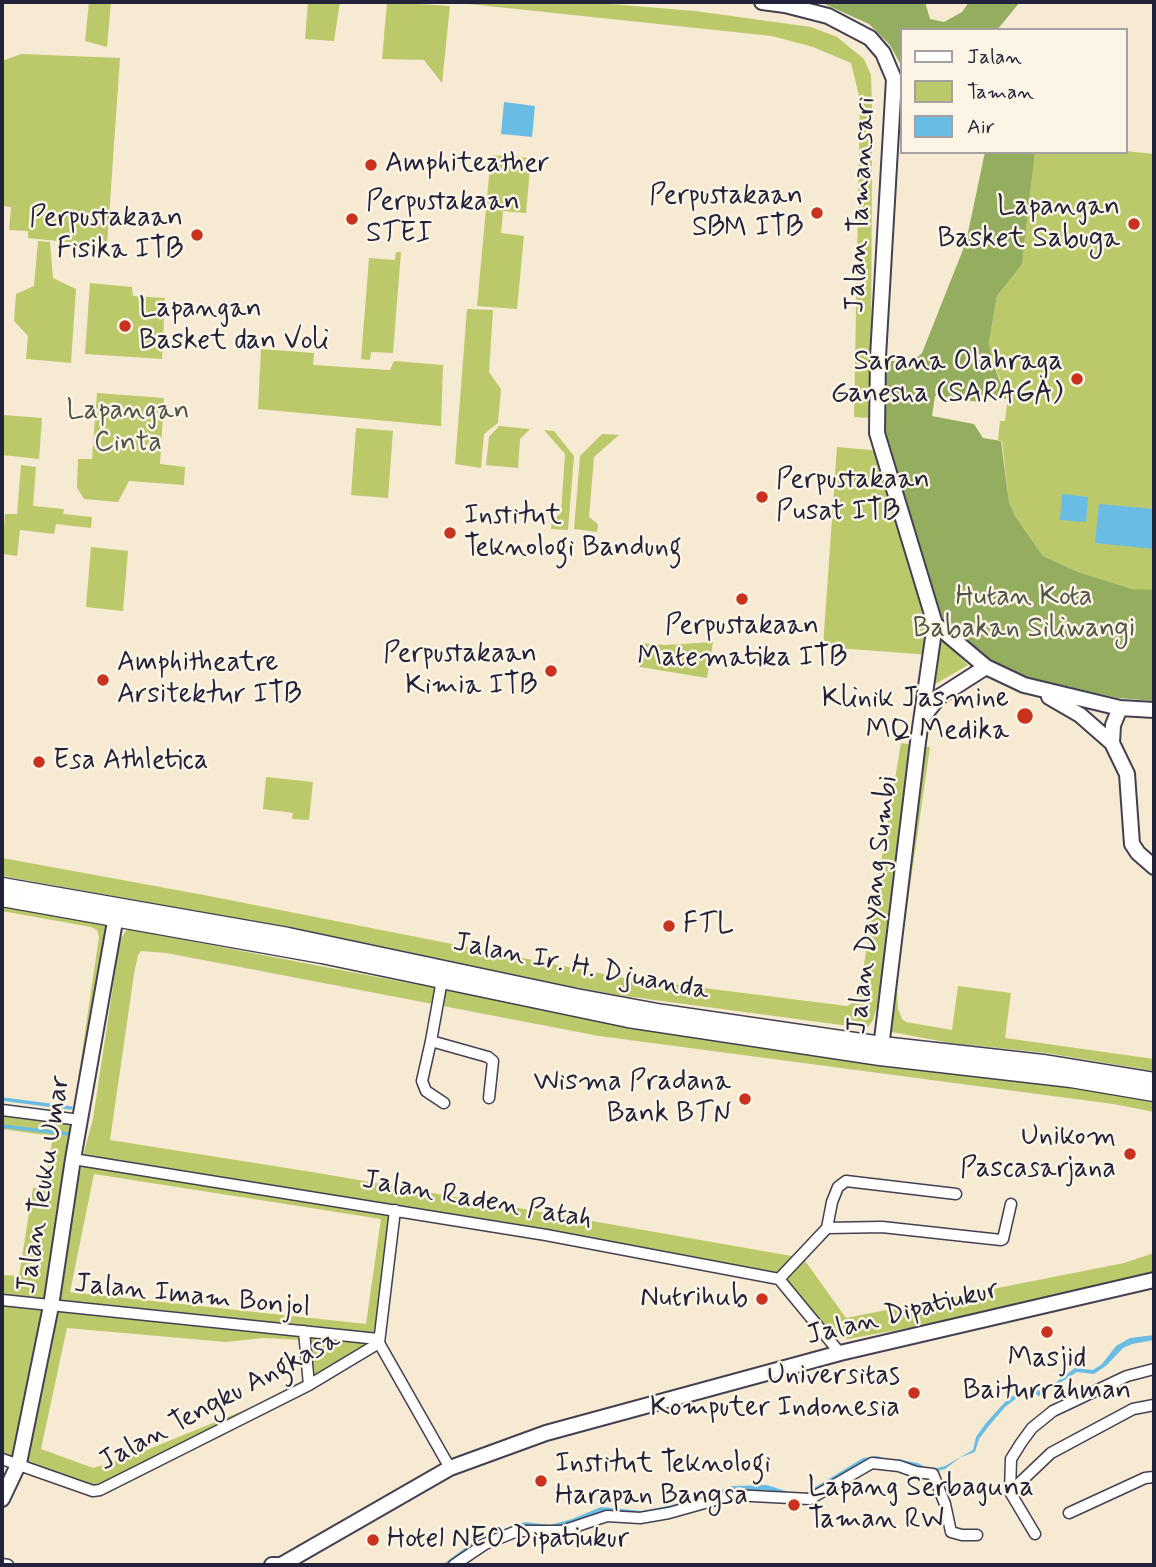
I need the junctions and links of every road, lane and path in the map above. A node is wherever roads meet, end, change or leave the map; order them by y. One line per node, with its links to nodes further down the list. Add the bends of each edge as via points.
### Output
1 (762, 2): 2 (main road, Jalan Tamansari, via 828,16 870,38 883,53 894,79 876,424)
2 (935, 624): 3 (main road); 7 (main road, Jalan Dayang Sumbi)
3 (986, 667): 4 (main road); 7 (main road, via 939,697)
4 (1024, 685): 5 (main road); 8 (main road, via 1080,715)
5 (1120, 708): 6 (main road); 8 (main road)
6 (1154, 710)
7 (922, 719): 18 (main road, Jalan Dayang Sumbi)
8 (1112, 743): 9 (main road, via 1127,774 1132,844)
9 (1154, 867)
10 (2, 886): 12 (main road, Jalan Ir. H. Djuanda)
11 (2, 898): 12 (main road, Jalan Ir. H. Djuanda)
12 (117, 911): 13 (main road, Jalan Ir. H. Djuanda); 24 (main road, Jalan Teuku Umar)
13 (287, 942): 14 (main road, Jalan Ir. H. Djuanda); 15 (main road, Jalan Ir. H. Djuanda)
14 (442, 980): 15 (main road, Jalan Ir. H. Djuanda); 17 (street)
15 (532, 993): 16 (main road, Jalan Ir. H. Djuanda)
16 (574, 1002): 18 (main road, Jalan Ir. H. Djuanda, via 761,1027); 18 (main road, Jalan Ir. H. Djuanda, via 711,1032)
17 (431, 1041): 21 (street, via 493,1061); 22 (street, via 422,1081 426,1091)
18 (881, 1051): 19 (main road, Jalan Ir. H. Djuanda, via 1043,1063); 20 (main road, Jalan Ir. H. Djuanda)
19 (1154, 1081)
20 (1154, 1093)
21 (489, 1098)
22 (444, 1103)
23 (2, 1110): 24 (street)
24 (80, 1120): 25 (main road, Jalan Teuku Umar)
25 (73, 1159): 28 (street, Jalan Raden Patah); 33 (main road, Jalan Teuku Umar)
26 (956, 1194): 29 (street, via 846,1181 838,1187)
27 (1011, 1204): 29 (street, via 1001,1240 882,1227)
28 (396, 1210): 30 (street, Jalan Raden Patah); 35 (street)
29 (827, 1228): 30 (street)
30 (779, 1279): 36 (street)
31 (1154, 1280): 36 (main road, Jalan Dipatiukur)
32 (2, 1300): 33 (street, Jalan Imam Bonjol)
33 (51, 1306): 34 (street, Jalan Imam Bonjol); 41 (main road, Jalan Teuku Umar)
34 (304, 1331): 35 (street, Jalan Imam Bonjol); 38 (street)
35 (378, 1341): 38 (street, Jalan Tengku Angkasa); 42 (street)
36 (840, 1353): 42 (main road, Jalan Dipatiukur, via 546,1433)
37 (1154, 1368): 44 (street, via 1053,1412 1032,1428 1012,1459)
38 (309, 1385): 41 (street, Jalan Tengku Angkasa, via 100,1490)
39 (1154, 1405): 44 (street, via 1133,1409 1051,1453)
40 (2, 1459): 41 (street, Jalan Tengku Angkasa)
41 (19, 1463): 45 (main road, Jalan Teuku Umar)
42 (450, 1468): 52 (main road, Jalan Dipatiukur)
43 (1154, 1477): 46 (street)
44 (1010, 1492): 47 (street)
45 (2, 1499)
46 (1069, 1513)
47 (1035, 1534)
48 (977, 1535): 53 (street, via 951,1532 934,1475 872,1463 810,1499 733,1495 659,1515 607,1516 562,1531 517,1531 485,1544)
49 (2, 1564): 50 (street)
50 (8, 1565)
51 (272, 1565): 52 (main road, Jalan Dipatiukur)
52 (281, 1565)
53 (454, 1565)

